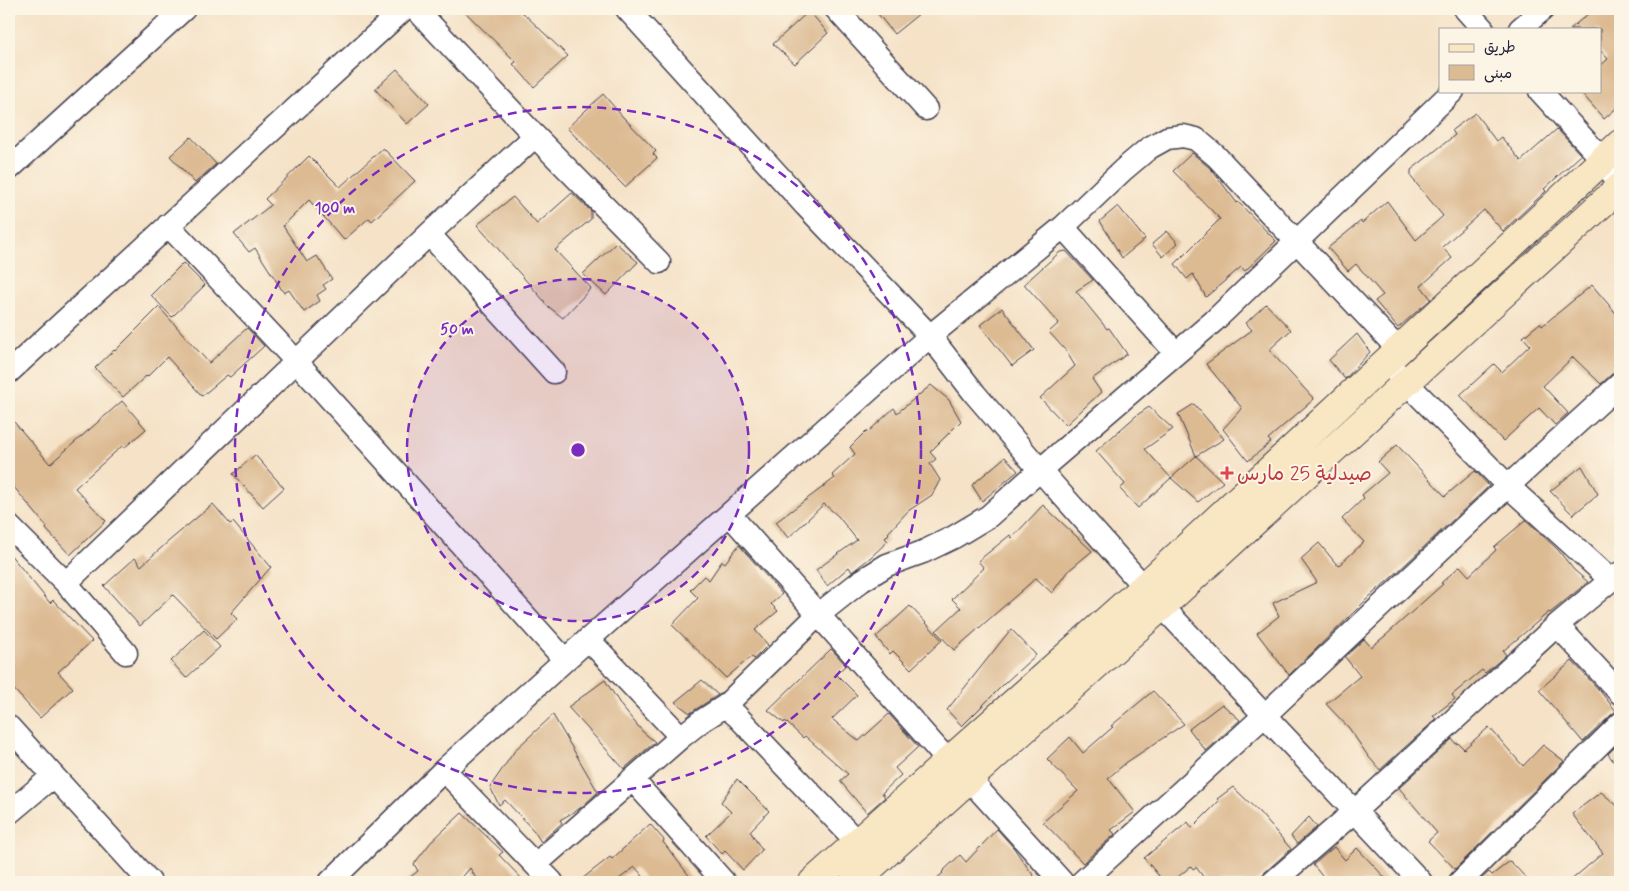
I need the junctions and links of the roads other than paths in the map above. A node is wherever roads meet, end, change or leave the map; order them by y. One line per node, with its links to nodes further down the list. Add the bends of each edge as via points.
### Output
1 (184, 9): 15 (street)
2 (404, 9): 17 (street)
3 (416, 9): 13 (street)
4 (628, 9): 22 (street, via 806,206)
5 (836, 9): 12 (street)
6 (1465, 9): 8 (street)
7 (1543, 9): 9 (street)
8 (1482, 28)
9 (1521, 28)
10 (1453, 92): 20 (street)
11 (1541, 92): 14 (street)
12 (926, 109)
13 (536, 136): 19 (street); 21 (street)
14 (1612, 152): 16 (street); 24 (main road)
15 (9, 169)
16 (1620, 186): 28 (main road)
17 (168, 225): 25 (street); 26 (street)
18 (1062, 227): 20 (street, via 1149,148 1167,138 1183,136 1196,139 1216,156); 22 (street); 23 (street)
19 (429, 234): 25 (street); 27 (street)
20 (1296, 242): 23 (street); 24 (street)
21 (659, 262)
22 (930, 336): 30 (street); 32 (street)
23 (1176, 353): 30 (street)
24 (1393, 356): 28 (street); 36 (main road)
25 (296, 361): 35 (street); 41 (street)
26 (9, 372)
27 (554, 372)
28 (1407, 382): 31 (street); 36 (main road)
29 (1620, 384): 31 (street)
30 (1040, 470): 36 (street); 37 (street, via 989,516 923,552 887,565)
31 (1508, 486): 34 (street); 44 (street)
32 (730, 515): 37 (street); 39 (street)
33 (9, 526): 35 (street)
34 (1616, 576): 38 (street)
35 (66, 583): 40 (street)
36 (1153, 596): 44 (street); 49 (main road)
37 (818, 615): 43 (street); 49 (street)
38 (1557, 625): 42 (street); 52 (street)
39 (588, 639): 41 (street); 47 (street)
40 (126, 653)
41 (565, 660): 48 (street)
42 (1620, 693)
43 (726, 706): 47 (street); 54 (street)
44 (1265, 715): 52 (street); 63 (street)
45 (1620, 724): 66 (street)
46 (9, 727): 50 (street)
47 (681, 737): 51 (street)
48 (444, 770): 55 (street); 57 (street)
49 (958, 770): 54 (main road); 61 (main road); 62 (street)
50 (53, 776): 53 (street); 56 (street)
51 (632, 779): 55 (street); 59 (street)
52 (1355, 811): 64 (street); 65 (street)
53 (9, 813)
54 (858, 842): 60 (main road)
55 (536, 864): 58 (street)
56 (150, 882)
57 (330, 882)
58 (552, 882)
59 (724, 882)
60 (813, 882)
61 (854, 882)
62 (1062, 882)
63 (1082, 882)
64 (1273, 882)
65 (1420, 882)
66 (1460, 882)

